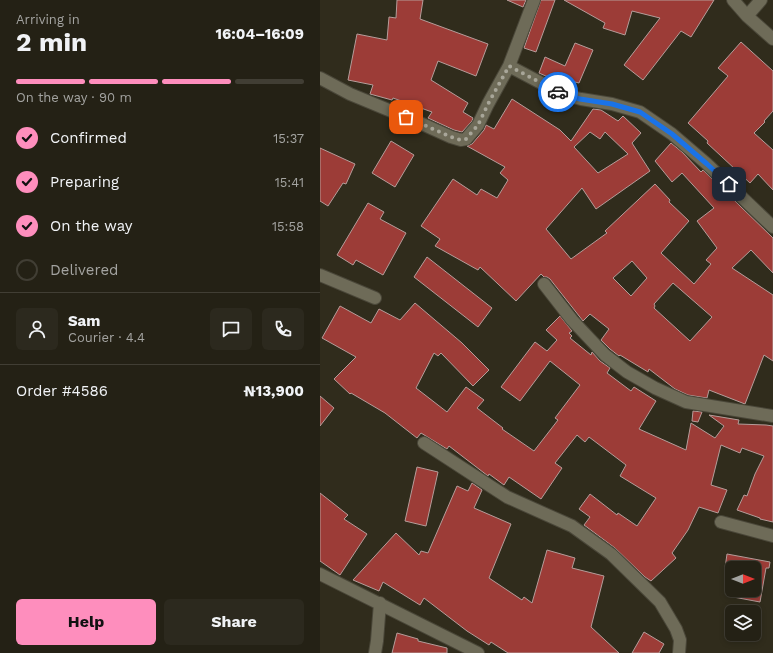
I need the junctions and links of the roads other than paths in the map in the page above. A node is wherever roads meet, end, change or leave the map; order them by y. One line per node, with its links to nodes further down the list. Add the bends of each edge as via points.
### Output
1 (534, 0): 6 (street)
2 (733, 0): 4 (street)
3 (761, 0): 4 (street)
4 (747, 16): 5 (street)
5 (773, 39)
6 (509, 66): 7 (street, via 478,125 466,139 461,140 350,94); 8 (street, via 564,95 640,112 672,134 707,164)
7 (320, 78)
8 (773, 227)
9 (320, 275): 11 (street)
10 (544, 284): 12 (street, via 572,320 605,355 627,372 686,402)
11 (375, 298)
12 (773, 416)
13 (424, 443): 20 (street, via 507,497 572,526 611,554 660,602 676,629 680,640)
14 (721, 522): 15 (street)
15 (773, 536)
16 (320, 574): 17 (street)
17 (380, 603): 18 (street); 19 (street)
18 (375, 653)
19 (478, 653)
20 (679, 653)

